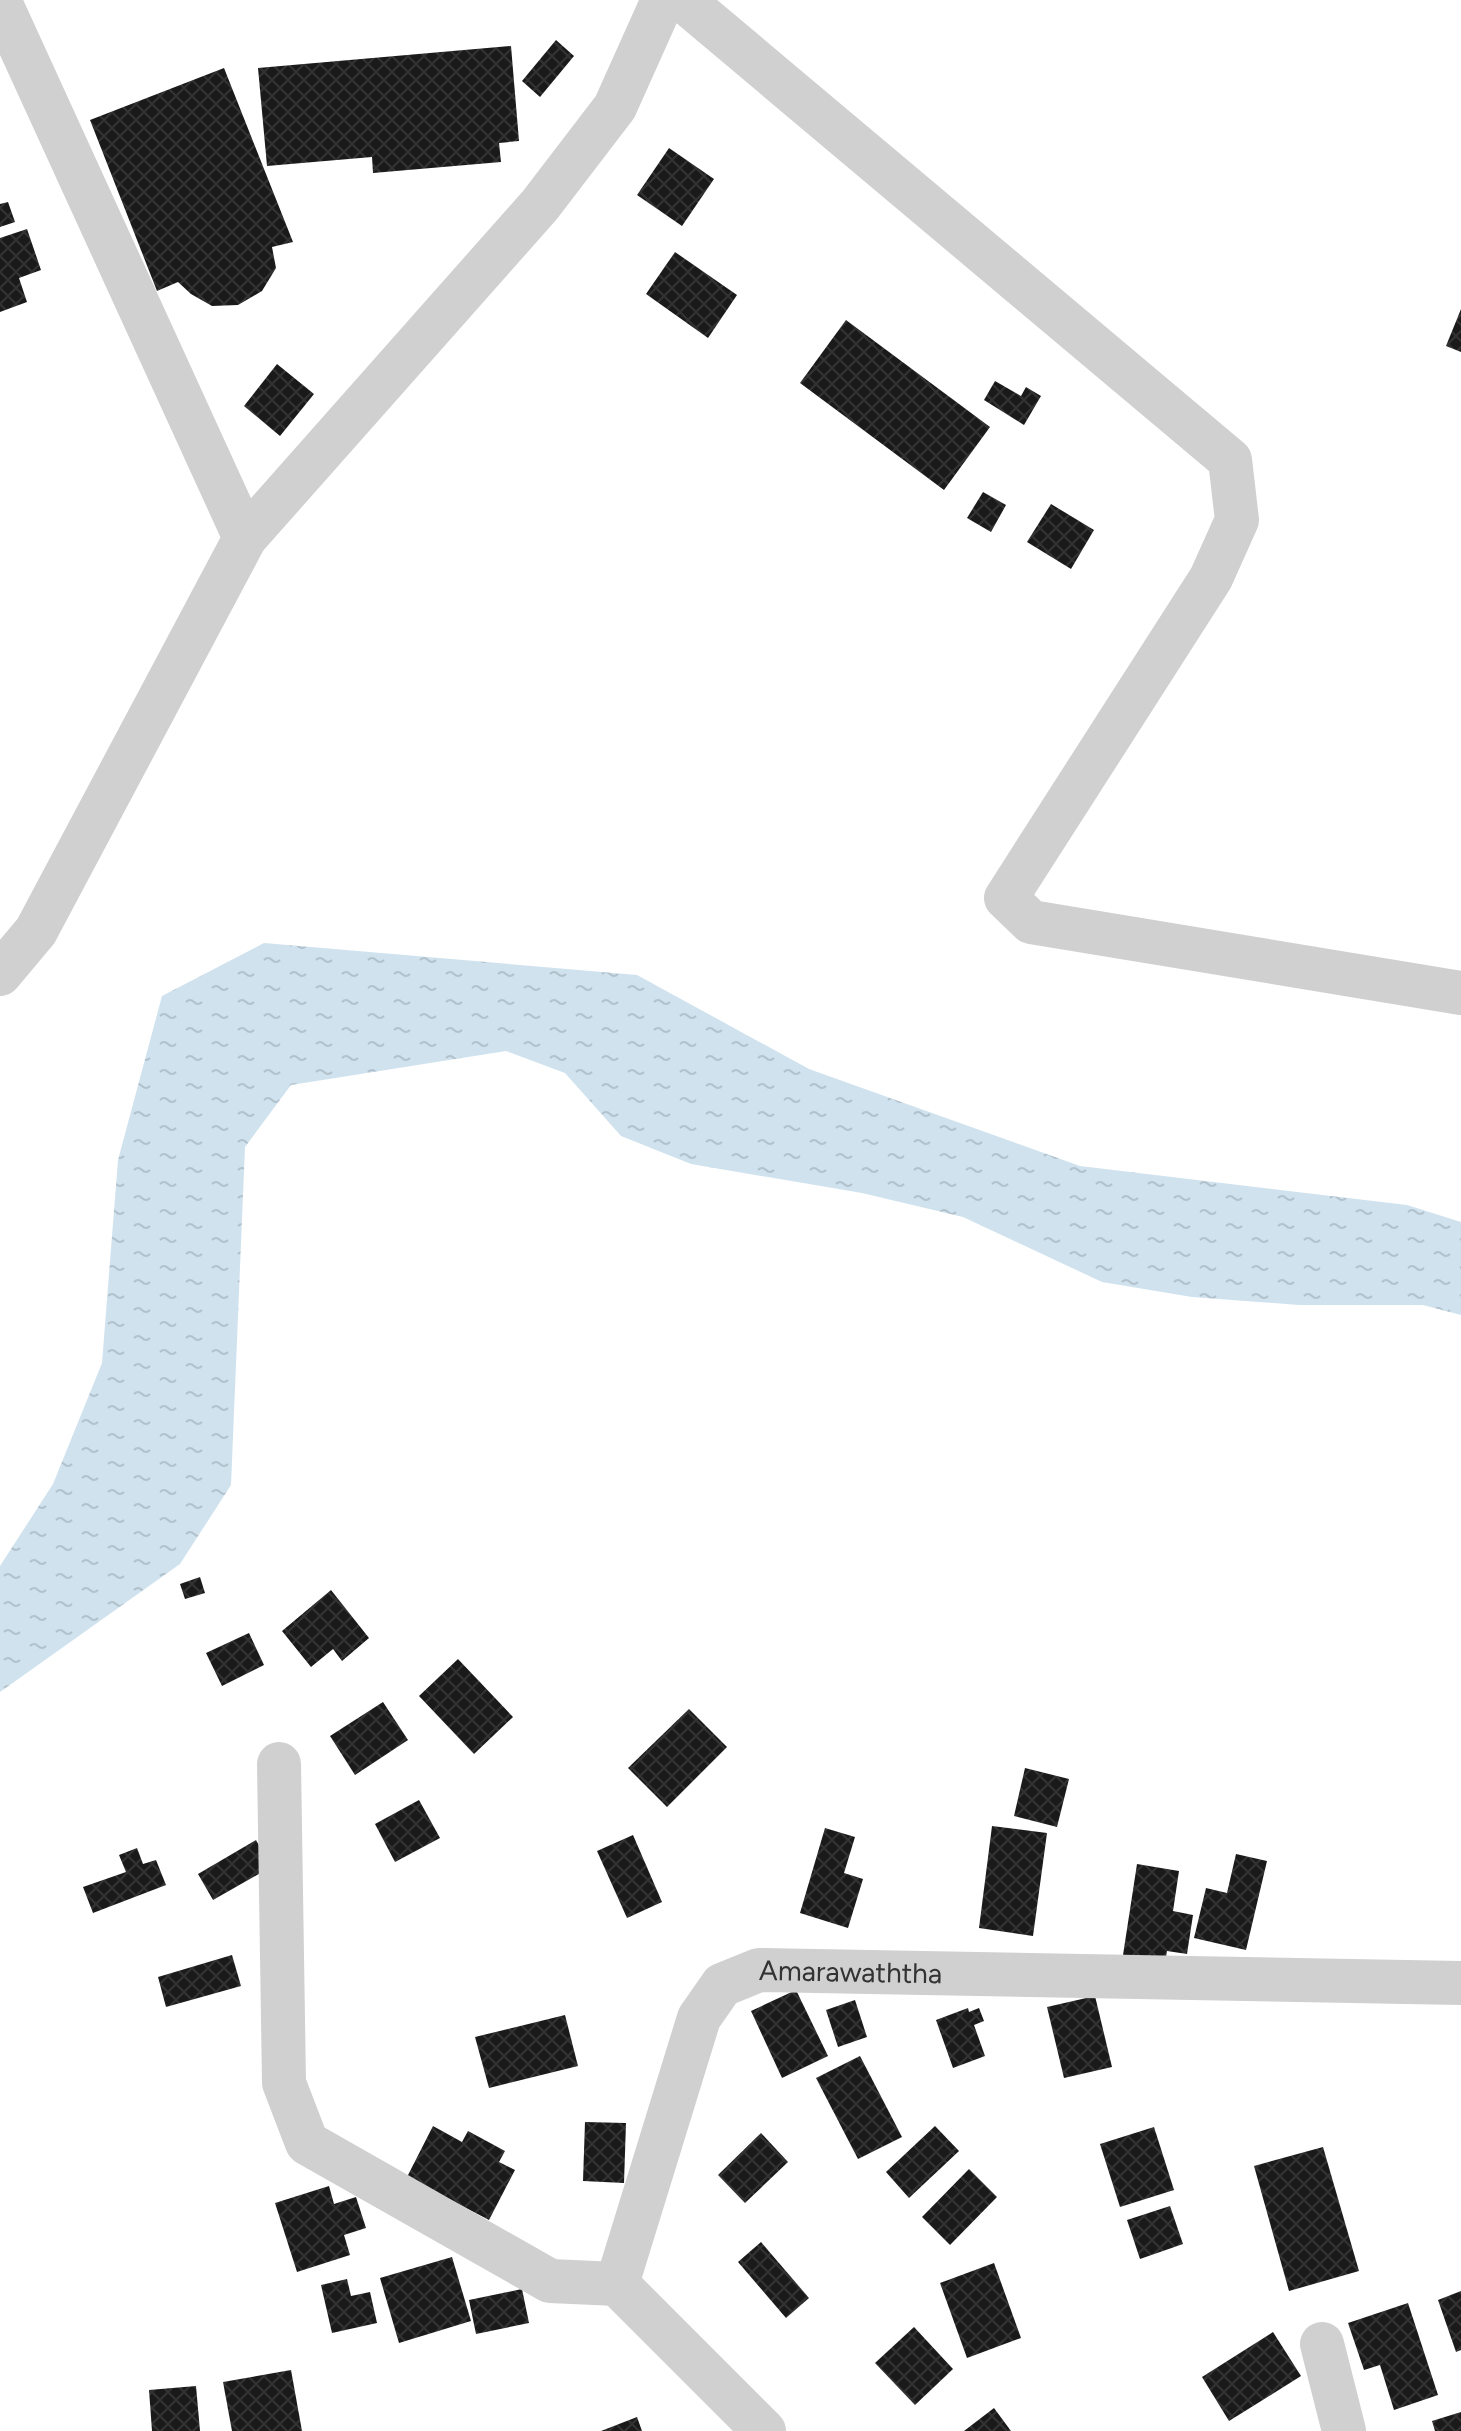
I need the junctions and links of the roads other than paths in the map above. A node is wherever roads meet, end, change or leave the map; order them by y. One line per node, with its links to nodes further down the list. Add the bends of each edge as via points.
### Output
1 (25, 0): 4 (street)
2 (663, 0): 5 (street, via 615,107 540,205)
3 (683, 0): 7 (street, via 1230,460 1237,520 1211,578 1006,898 1031,922)
4 (0, 2): 5 (street)
5 (245, 538): 6 (street, via 36,931)
6 (0, 974)
7 (1461, 993)
8 (279, 1764): 10 (street, via 284,2083 307,2143 550,2281)
9 (1461, 1983): 10 (street, Amarawaththa, via 759,1970 722,1985 699,2018)
10 (617, 2284): 12 (street)
11 (1322, 2344): 13 (street)
12 (764, 2431)
13 (1344, 2431)

